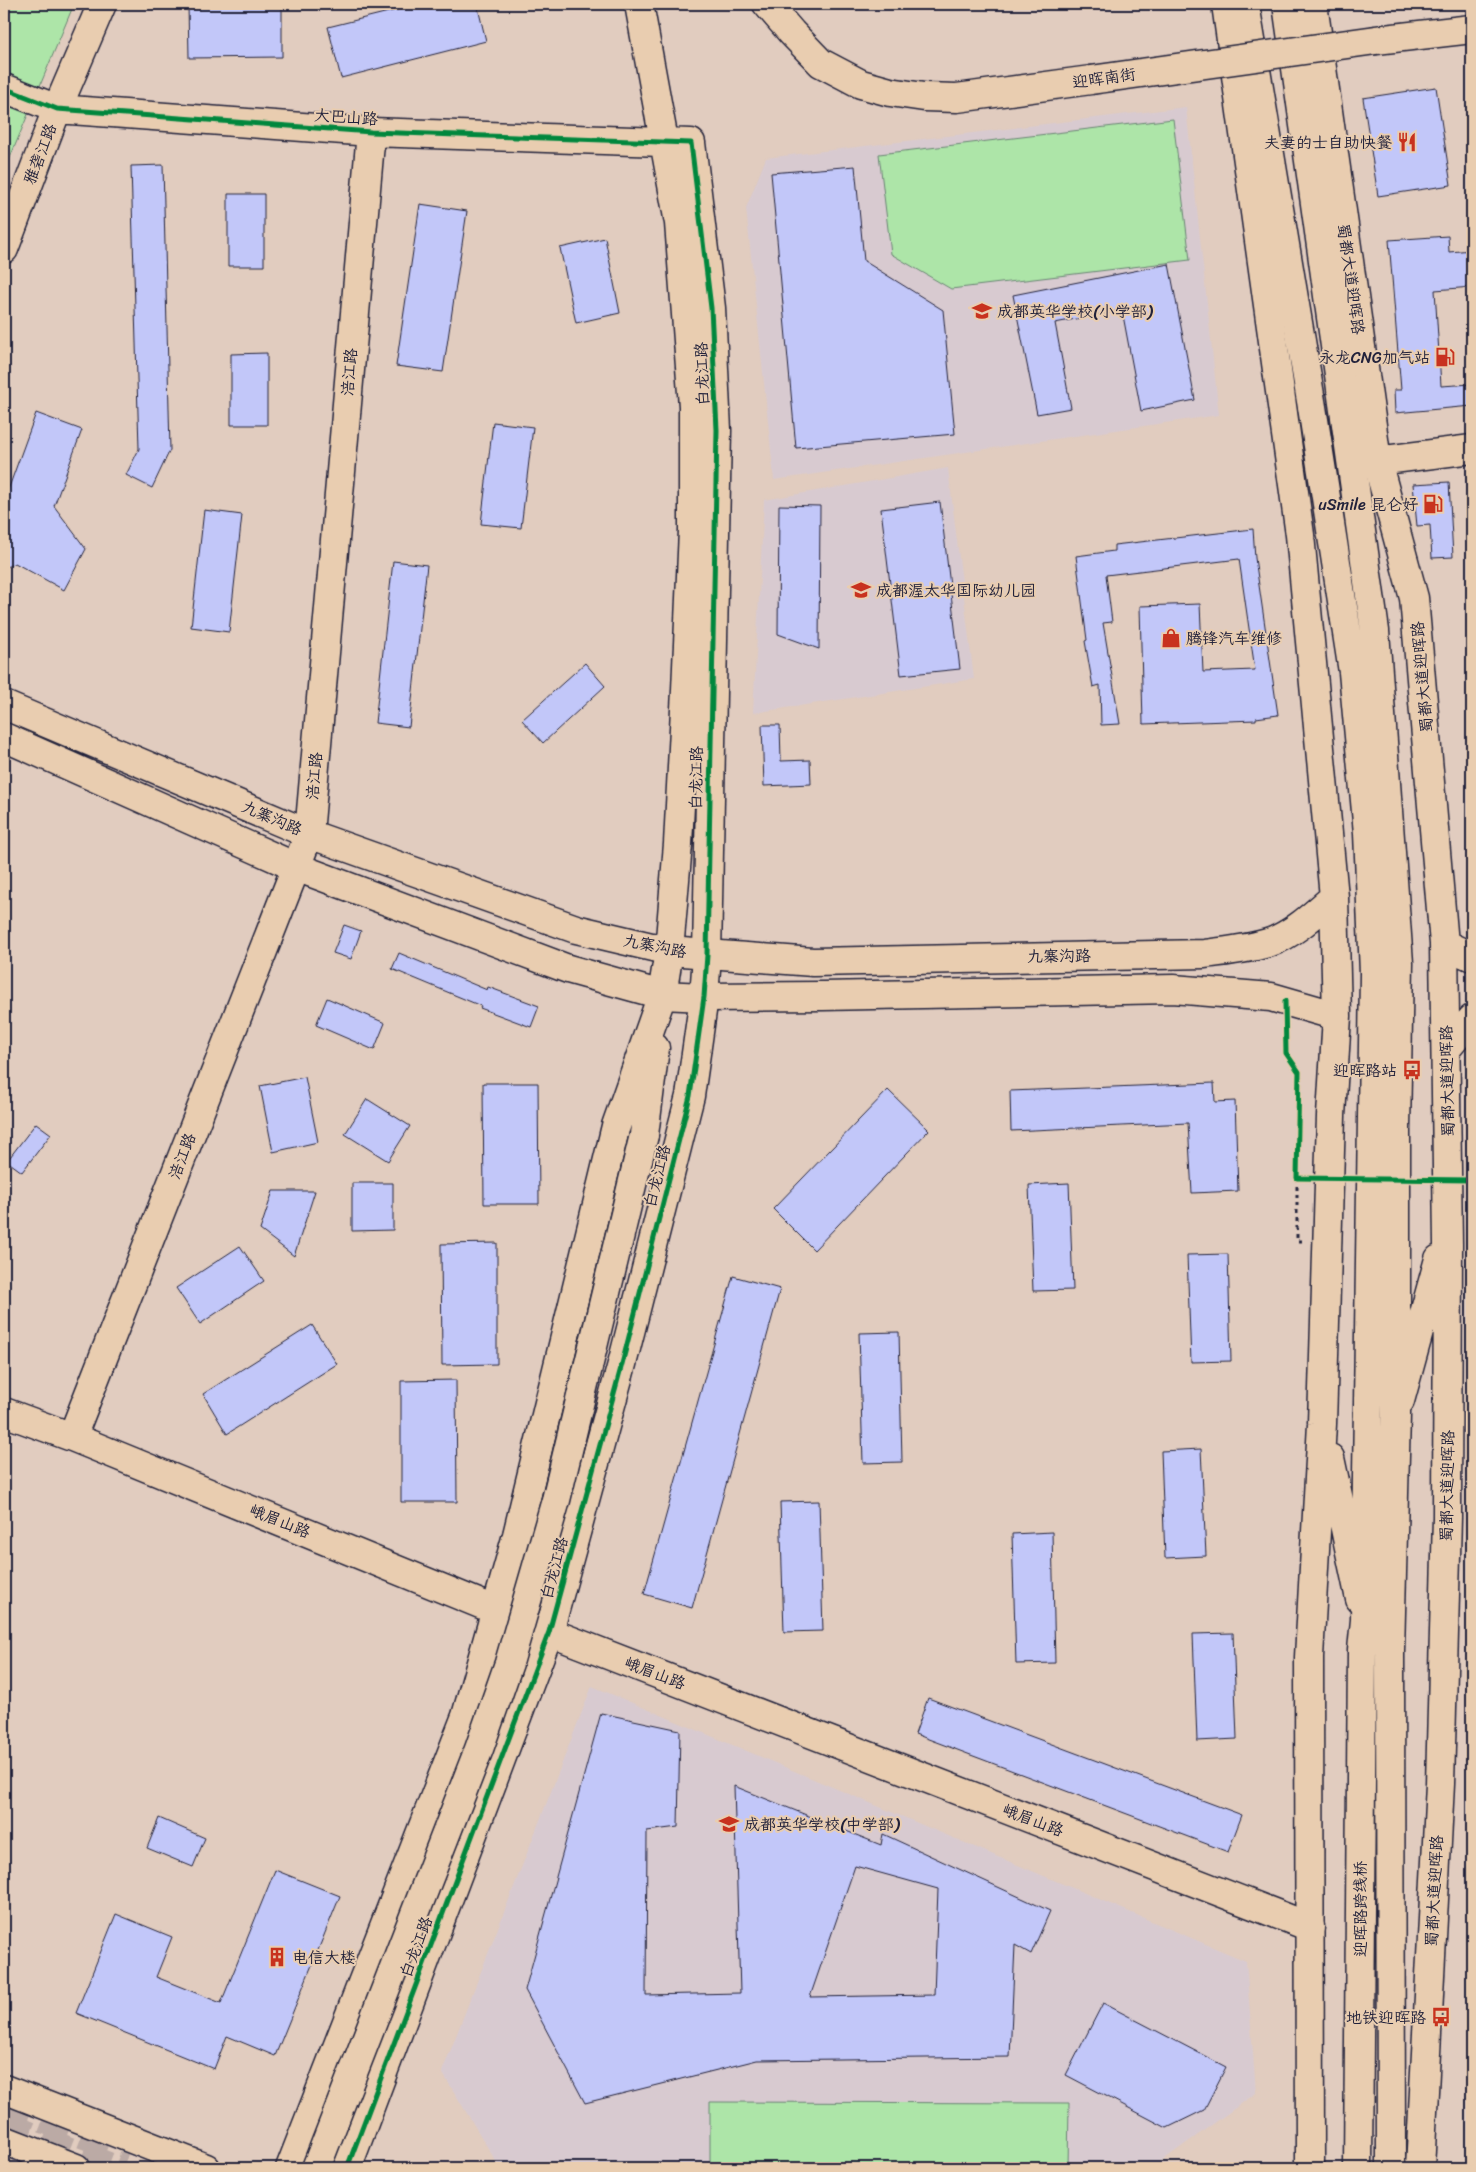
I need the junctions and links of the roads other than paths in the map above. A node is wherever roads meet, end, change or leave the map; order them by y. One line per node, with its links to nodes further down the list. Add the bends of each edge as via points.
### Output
1 (102, 4): 10 (main road, 雅砻江路)
2 (639, 4): 12 (main road, 白龙江路)
3 (768, 4): 8 (main road, 迎晖南街, bridge, via 821,63 861,84 924,97 957,98 1376,40)
4 (1226, 4): 20 (main road, via 1300,536)
5 (1245, 4): 36 (main road, via 1353,672 1368,833 1374,974)
6 (1287, 4): 32 (main road, 蜀都大道迎晖路, via 1376,631 1399,963)
7 (1313, 4): 15 (main road, 蜀都大道迎晖路)
8 (1472, 30)
9 (4, 88): 10 (main road, 大巴山路)
10 (56, 109): 11 (main road, 大巴山路); 13 (main road, 雅砻江路)
11 (370, 132): 12 (main road, 大巴山路); 18 (main road, 涪江路)
12 (678, 142): 22 (main road, 白龙江路, via 679,223 693,406 693,530 678,844); 23 (main road, 白龙江路, via 711,308 716,430)
13 (4, 249)
14 (1472, 449): 15 (main road)
15 (1376, 461): 21 (main road, 蜀都大道迎晖路, via 1414,598)
16 (4, 705): 18 (main road, 九寨沟路)
17 (4, 737): 19 (main road)
18 (309, 834): 19 (main road, 涪江路); 22 (main road, 九寨沟路, via 576,929)
19 (296, 867): 25 (main road, via 568,969); 34 (main road, 涪江路)
20 (1334, 897): 23 (main road, 九寨沟路, via 1300,925 1271,942 1205,954 814,962); 27 (main road)
21 (1444, 944): 24 (main road); 29 (main road, 蜀都大道迎晖路)
22 (668, 951): 23 (main road, 九寨沟路); 25 (main road, 白龙江路)
23 (706, 955): 26 (main road, 白龙江路)
24 (1472, 957)
25 (662, 995): 26 (main road); 35 (main road, 白龙江路, via 616,1126 517,1536); 45 (main road, bridge, via 644,1136 556,1500 509,1663 479,1749)
26 (704, 997): 27 (main road, via 1173,989 1271,997); 37 (main road, 白龙江路, via 690,1096)
27 (1337, 1016): 33 (main road, via 1330,1116)
28 (1472, 1018): 29 (main road)
29 (1447, 1048): 30 (main road, 蜀都大道迎晖路)
30 (1448, 1226): 32 (main road); 50 (main road, 蜀都大道迎晖路, via 1447,1517 1440,1784)
31 (4, 1412): 34 (main road, 峨眉山路)
32 (1396, 1415): 38 (main road, 蜀都大道迎晖路)
33 (1322, 1424): 36 (main road); 39 (main road, via 1309,1657)
34 (72, 1437): 35 (main road, 峨眉山路)
35 (496, 1610): 37 (main road, 峨眉山路); 44 (main road, 白龙江路, via 466,1716)
36 (1364, 1620): 48 (main road, 迎晖路跨线桥)
37 (550, 1632): 39 (main road, 峨眉山路); 46 (main road, 白龙江路)
38 (1390, 1651): 49 (main road, 迎晖路跨线桥)
39 (1310, 1927): 47 (main road)
40 (4, 2089): 43 (main road)
41 (4, 2140): 42 (main road)
42 (76, 2168)
43 (206, 2168)
44 (290, 2168)
45 (316, 2168)
46 (347, 2168)
47 (1310, 2168)
48 (1358, 2168)
49 (1390, 2168)
50 (1420, 2168)

